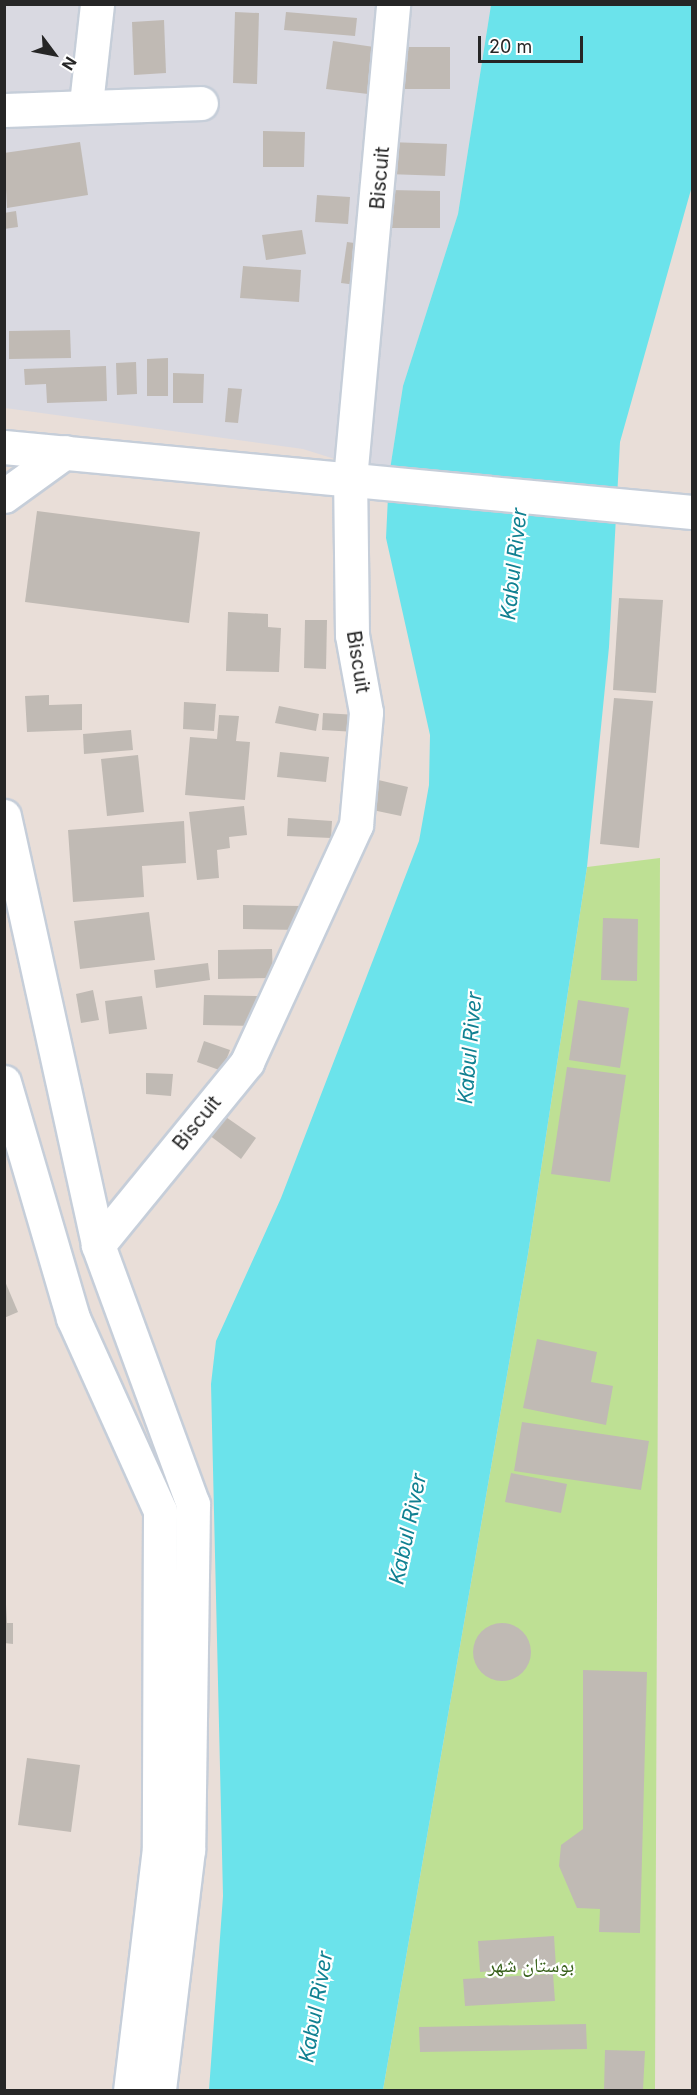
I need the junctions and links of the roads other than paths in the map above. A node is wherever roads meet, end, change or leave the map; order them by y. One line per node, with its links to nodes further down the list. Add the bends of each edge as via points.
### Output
1 (97, 4): 4 (main road)
2 (393, 4): 8 (main road, Biscuit)
3 (201, 103): 4 (main road)
4 (86, 104): 5 (main road)
5 (4, 110)
6 (4, 447): 7 (main road)
7 (65, 452): 8 (main road); 9 (main road)
8 (364, 481): 10 (main road); 13 (main road, Biscuit, via 352,635 366,712 356,825 247,1062)
9 (4, 496)
10 (693, 512)
11 (4, 816): 13 (main road)
12 (4, 1082): 14 (main road, via 40,1220 73,1318 160,1510 159,1848)
13 (98, 1245): 15 (main road, via 194,1504 188,1850)
14 (130, 2091)
15 (159, 2091)

